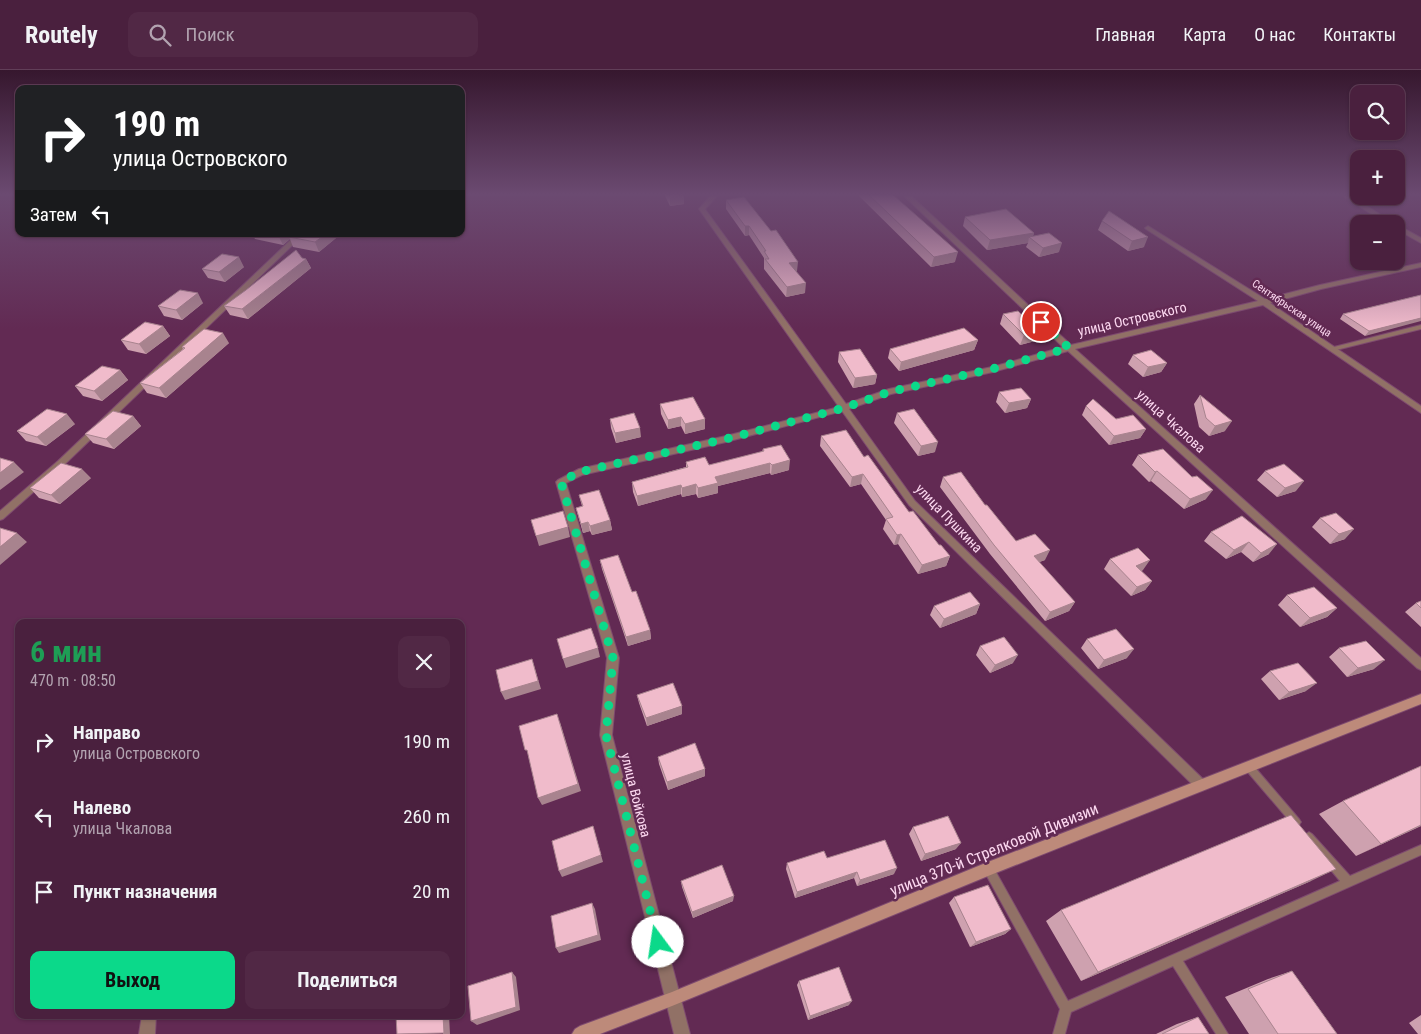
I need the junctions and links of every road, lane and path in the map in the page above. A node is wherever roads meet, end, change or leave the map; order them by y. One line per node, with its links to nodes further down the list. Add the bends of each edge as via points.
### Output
1 (296, 239): 13 (street, via 61,463)
2 (723, 239): 10 (street, улица Пушкина)
3 (953, 239): 8 (street, улица Чкалова)
4 (1165, 239): 6 (street, Сентябрьская улица)
5 (1421, 265): 6 (street, улица Островского)
6 (1264, 302): 8 (street, улица Островского); 9 (street, Сентябрьская улица)
7 (1421, 328): 9 (lane)
8 (1069, 348): 10 (street, улица Островского, via 889,392); 14 (street, улица Чкалова)
9 (1332, 349): 11 (street, Сентябрьская улица)
10 (844, 408): 12 (street, улица Островского, via 579,472); 17 (street, улица Пушкина, via 912,503)
11 (1421, 410)
12 (561, 482): 22 (street, улица Войкова, via 613,658 606,735)
13 (0, 516)
14 (1421, 665)
15 (1421, 699): 16 (street, улица 370-й Стрелковой Дивизии)
16 (1248, 767): 17 (street, улица 370-й Стрелковой Дивизии); 20 (lane)
17 (1201, 785): 19 (street, улица 370-й Стрелковой Дивизии)
18 (1421, 850): 20 (lane)
19 (988, 869): 22 (street, улица 370-й Стрелковой Дивизии); 23 (lane)
20 (1348, 882): 21 (lane)
21 (1176, 960): 23 (lane); 29 (lane)
22 (672, 999): 26 (street, улица 370-й Стрелковой Дивизии); 27 (street, улица Войкова)
23 (1066, 1008): 28 (lane)
24 (148, 1019): 25 (street)
25 (147, 1034)
26 (580, 1034)
27 (682, 1034)
28 (1059, 1034)
29 (1222, 1034)

